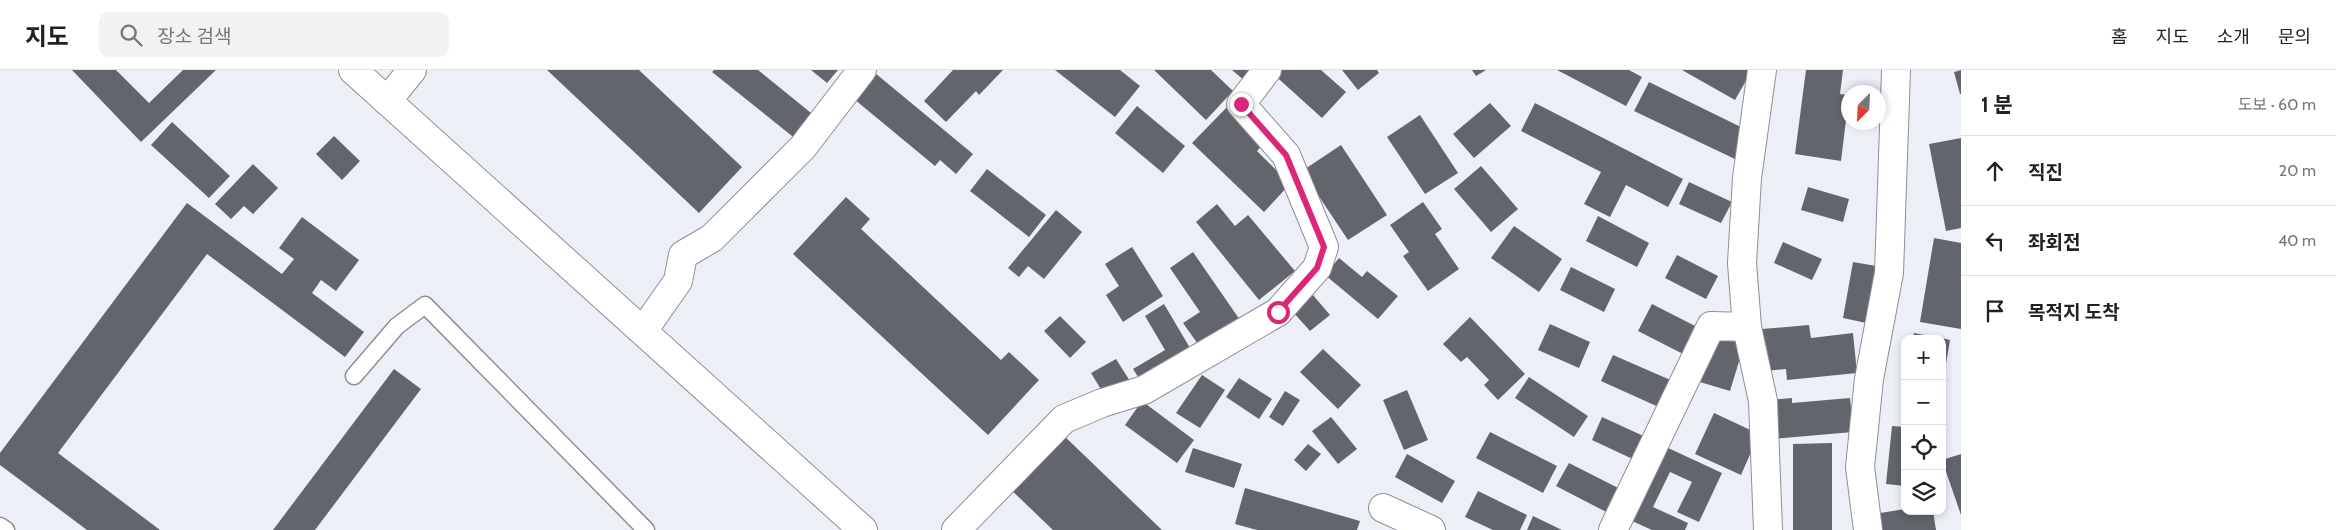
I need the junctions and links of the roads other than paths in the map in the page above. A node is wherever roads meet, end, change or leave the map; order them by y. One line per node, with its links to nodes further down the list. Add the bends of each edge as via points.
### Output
1 (353, 70): 7 (street)
2 (412, 70): 7 (street)
3 (862, 70): 9 (street, via 803,148 712,238 683,255 678,281)
4 (1267, 70): 16 (street, via 1241,104 1286,155 1324,247 1317,268 1278,312 1144,390 1064,419)
5 (1762, 70): 8 (street, via 1747,178 1742,263)
6 (1896, 70): 20 (street, via 1889,274 1869,379 1860,468)
7 (387, 102): 9 (street)
8 (1747, 327): 18 (street, via 1710,326); 19 (street, via 1762,401)
9 (643, 331): 15 (street)
10 (354, 376): 14 (lane, via 397,326 425,305)
11 (1383, 508): 17 (street)
12 (0, 526): 13 (lane)
13 (6, 530)
14 (646, 530)
15 (863, 530)
16 (956, 530)
17 (1431, 530)
18 (1614, 530)
19 (1768, 530)
20 (1868, 530)

